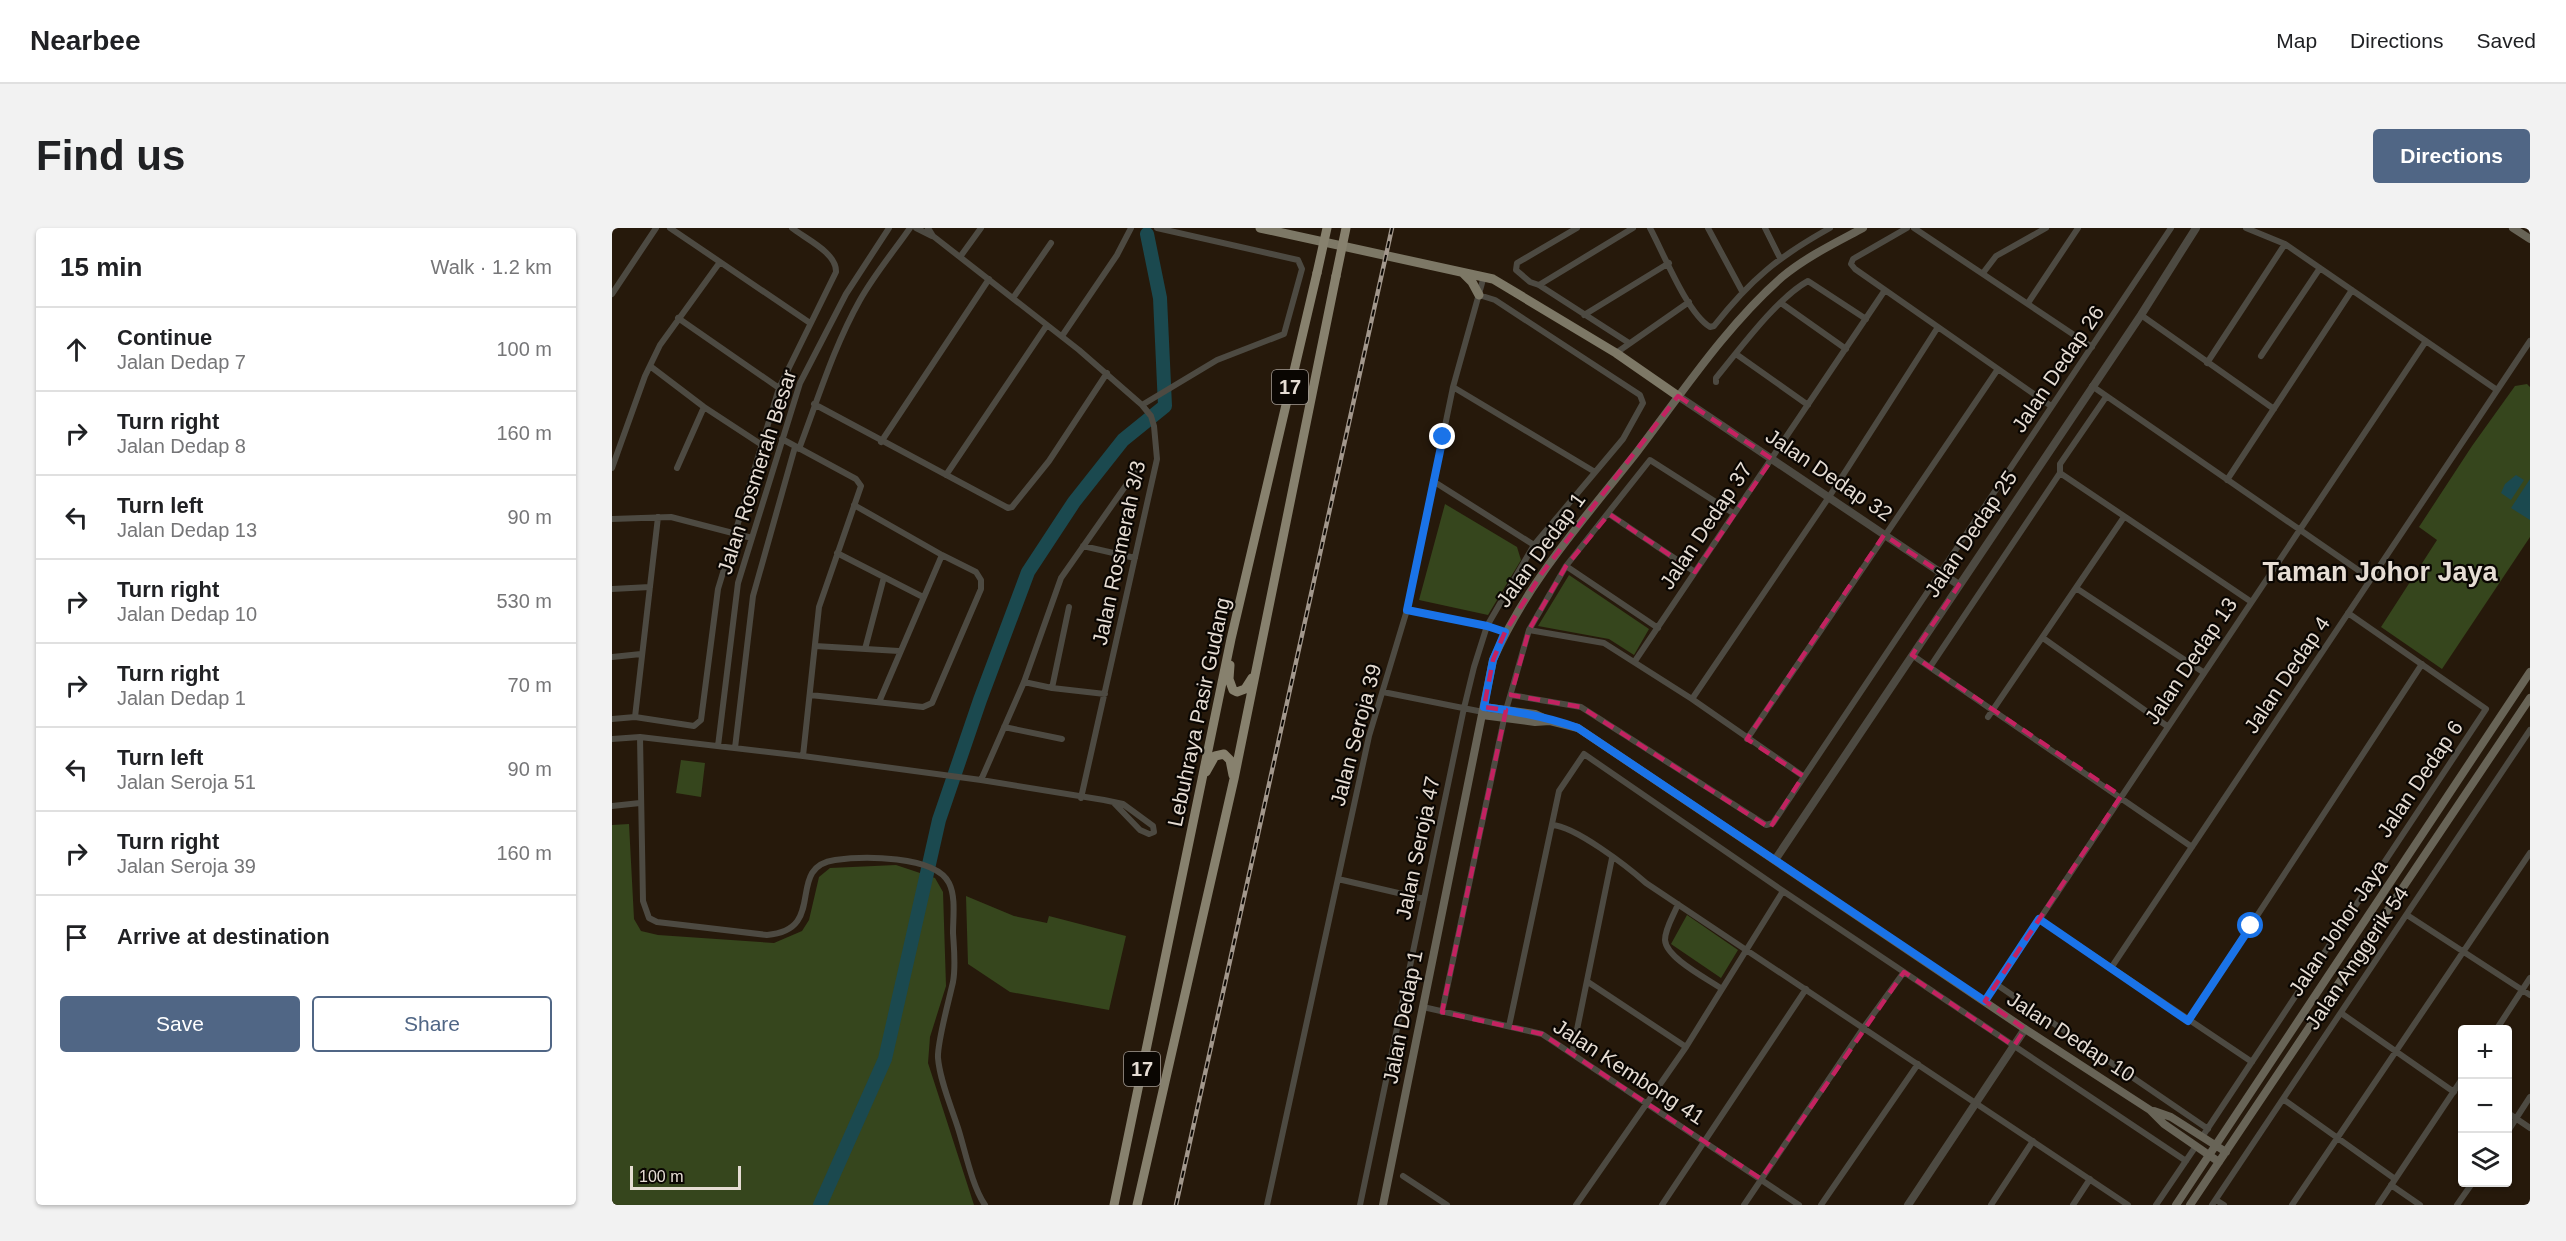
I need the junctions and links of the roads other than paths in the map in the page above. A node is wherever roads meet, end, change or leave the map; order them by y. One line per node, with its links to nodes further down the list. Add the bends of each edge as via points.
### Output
1 (656, 228): 43 (street)
2 (670, 228): 36 (street)
3 (792, 228): 58 (street, via 830,256 837,267)
4 (889, 228): 87 (street, Jalan Rosmerah Besar, via 846,294 802,377)
5 (910, 228): 81 (street, via 861,298)
6 (916, 228): 30 (street, Jalan Rosmerah 3/3)
7 (928, 228): 30 (street, Jalan Rosmerah 3/3)
8 (981, 228): 34 (street)
9 (1131, 228): 61 (street)
10 (1157, 228): 82 (street, via 1298,260 1302,269 1284,334 1217,360)
11 (1260, 228): 39 (main road)
12 (1327, 228): 135 (highway, Lebuhraya Pasir Gudang / 17, bridge)
13 (1346, 228): 145 (highway, 17, bridge)
14 (1577, 228): 44 (street, via 1517,263 1516,270)
15 (1633, 228): 44 (street)
16 (1650, 228): 37 (street)
17 (1708, 228): 47 (street)
18 (1765, 228): 35 (street)
19 (1830, 228): 29 (street)
20 (1863, 228): 79 (main road, Jalan Dedap 1, via 1808,258 1782,278 1753,305)
21 (1907, 228): 45 (street, via 1853,259 1851,264)
22 (1914, 228): 40 (street)
23 (2046, 228): 40 (street, via 1996,256)
24 (2078, 228): 53 (street)
25 (2171, 228): 65 (street, Jalan Dedap 26)
26 (2196, 228): 55 (street, Jalan Dedap 25)
27 (2246, 228): 33 (street)
28 (2513, 228): 31 (main road)
29 (1821, 230): 35 (street)
30 (933, 236): 34 (street, Jalan Rosmerah 3/3)
31 (2530, 239)
32 (1051, 243): 50 (street)
33 (2285, 244): 38 (street); 70 (street)
34 (960, 257): 42 (street, Jalan Rosmerah 3/3)
35 (1780, 258): 47 (street)
36 (720, 262): 56 (street); 58 (street)
37 (1669, 263): 51 (street); 54 (street)
38 (2320, 268): 46 (street); 69 (street)
39 (1459, 271): 41 (main road); 49 (main road)
40 (1983, 273): 53 (street)
41 (1484, 276): 49 (street, Jalan Seroja 39); 67 (main road)
42 (989, 279): 50 (street, Jalan Rosmerah 3/3); 88 (street)
43 (614, 285): 48 (street)
44 (1539, 285): 54 (street)
45 (1885, 290): 57 (street, Jalan Dedap 37); 60 (street)
46 (2352, 290): 62 (street); 86 (street)
47 (1742, 291): 51 (street, via 1710,327)
48 (612, 294)
49 (1479, 295): 76 (street, Jalan Seroja 39); 95 (street, Jalan Seroja 47, via 1495,300 1640,395 1643,403 1623,439)
50 (1013, 298): 59 (street, Jalan Rosmerah 3/3)
51 (1689, 302): 64 (street)
52 (1781, 303): 57 (street, via 1808,281); 66 (street); 68 (street)
53 (2028, 303): 65 (street)
54 (1584, 315): 64 (street)
55 (2141, 315): 70 (street); 75 (street, Jalan Dedap 25)
56 (678, 318): 71 (street); 77 (street)
57 (1866, 319): 66 (street, Jalan Dedap 37)
58 (810, 323): 77 (street)
59 (1047, 325): 61 (street, Jalan Rosmerah 3/3); 97 (street)
60 (1938, 327): 72 (street); 100 (street)
61 (1062, 336): 73 (street, Jalan Rosmerah 3/3)
62 (2426, 341): 78 (street); 107 (street, Jalan Dedap 13)
63 (2530, 341): 78 (street, Jalan Dedap 4)
64 (1629, 343): 67 (street)
65 (2092, 347): 84 (street, Jalan Dedap 26)
66 (1846, 349): 83 (street, Jalan Dedap 37)
67 (1616, 353): 79 (main road)
68 (1736, 354): 74 (street); 83 (street)
69 (2261, 356)
70 (2207, 363): 86 (street)
71 (650, 366): 85 (street); 92 (street)
72 (1998, 369): 84 (street); 109 (street)
73 (1107, 373): 82 (street, Jalan Rosmerah 3/3); 97 (street, via 1049,461 1012,507)
74 (1716, 382)
75 (2092, 386): 80 (street); 121 (street, Jalan Dedap 25)
76 (1454, 387): 95 (street); 99 (street, Jalan Seroja 39)
77 (779, 388): 89 (street)
78 (2497, 390): 120 (street, Jalan Dedap 4)
79 (1678, 396): 91 (street, Jalan Dedap 32); 133 (main road, Jalan Dedap 1, via 1542,573)
80 (2106, 397): 96 (street, via 2060,464); 98 (street)
81 (814, 404): 88 (street); 90 (street)
82 (1142, 405): 115 (street, Jalan Rosmerah 3/3, via 1154,426 1157,459)
83 (1808, 405): 91 (street, Jalan Dedap 37)
84 (2051, 406): 118 (street, Jalan Dedap 26)
85 (704, 407): 89 (street); 93 (street)
86 (2274, 409): 98 (street)
87 (782, 439): 90 (street); 110 (street, Jalan Rosmerah Besar)
88 (881, 442): 97 (street)
89 (762, 445): 108 (street)
90 (797, 448): 101 (street, via 860,481); 172 (street, via 753,596)
91 (1772, 459): 100 (street, Jalan Dedap 32); 102 (street, Jalan Dedap 37)
92 (612, 468)
93 (677, 468)
94 (1136, 471): 112 (street)
95 (1595, 472): 111 (street, Jalan Seroja 47)
96 (2060, 473): 105 (street); 144 (street)
97 (946, 475)
98 (2227, 480): 107 (street)
99 (1433, 481): 111 (street); 128 (street, Jalan Seroja 39)
100 (1829, 497): 109 (street, Jalan Dedap 32); 155 (street)
101 (854, 505): 113 (street); 114 (street)
102 (1733, 513): 103 (street, via 1650,460); 117 (street, Jalan Dedap 37)
103 (1609, 514): 116 (street); 117 (street)
104 (658, 517): 106 (street); 108 (street); 122 (street)
105 (2124, 518): 123 (street); 126 (street)
106 (612, 519)
107 (2299, 528): 120 (street); 126 (street, Jalan Dedap 13)
108 (735, 533): 110 (street); 161 (street, via 718,589 701,720 694,726)
109 (1884, 535): 118 (street, Jalan Dedap 32); 168 (street)
110 (752, 538): 171 (street, Jalan Rosmerah Besar, via 735,600)
111 (1534, 545): 130 (street, Jalan Seroja 47)
112 (1083, 546): 115 (street); 148 (street, via 1061,578)
113 (837, 554): 119 (street); 136 (street, via 819,607)
114 (942, 555): 125 (street); 156 (street, via 976,572 982,584 934,700 928,706)
115 (1135, 558): 151 (street, Jalan Rosmerah 3/3)
116 (1566, 566): 131 (street); 132 (street)
117 (1695, 572): 131 (street, Jalan Dedap 37)
118 (1940, 572): 121 (street, Jalan Dedap 32); 174 (street, Jalan Dedap 26)
119 (884, 577): 125 (street); 137 (street)
120 (2371, 579): 129 (street, Jalan Dedap 4)
121 (1959, 585): 140 (street, Jalan Dedap 25)
122 (650, 587): 124 (street); 139 (street)
123 (2076, 588): 134 (street); 146 (street)
124 (612, 590)
125 (923, 597): 138 (street)
126 (2250, 601): 146 (street, Jalan Dedap 13)
127 (1069, 607): 149 (street)
128 (1407, 610): 130 (street); 150 (street, Jalan Seroja 39)
129 (2348, 613): 143 (street); 184 (street, Jalan Dedap 4)
130 (1487, 626): 133 (street); 157 (street, Jalan Seroja 47)
131 (1658, 628): 142 (street, Jalan Dedap 37)
132 (1529, 630): 142 (street, via 1604,643); 153 (street)
133 (1505, 632): 159 (main road, Jalan Dedap 1, via 1493,660)
134 (2043, 638): 158 (street); 164 (street)
135 (1231, 639): 145 (highway, via 1229,679 1233,690 1245,690); 177 (highway, Lebuhraya Pasir Gudang / 17)
136 (815, 646): 137 (street); 152 (street)
137 (865, 649): 138 (street)
138 (899, 651): 156 (street)
139 (641, 654): 141 (street); 161 (street)
140 (1912, 655): 144 (street); 187 (street, Jalan Dedap 25)
141 (612, 657)
142 (1635, 662): 155 (street)
143 (2422, 664): 209 (street); 218 (street, Jalan Dedap 6, via 2486,709)
144 (1930, 667): 158 (street)
145 (1257, 669): 175 (highway, 17)
146 (2203, 672): 164 (street, Jalan Dedap 13)
147 (2530, 672): 237 (main road, Jalan Johor Jaya)
148 (1023, 682): 149 (street); 165 (street)
149 (1052, 688): 151 (street)
150 (1383, 692): 157 (street); 188 (street, Jalan Seroja 39, via 1369,736)
151 (1105, 694): 179 (street, Jalan Rosmerah 3/3)
152 (810, 695): 156 (street); 173 (street)
153 (1511, 695): 160 (street); 174 (street, Jalan Dedap 26, via 1581,707 1766,825 1770,826)
154 (2530, 698): 238 (main road, Jalan Johor Jaya)
155 (1692, 699): 168 (street)
156 (879, 702)
157 (1464, 708): 159 (street); 190 (street, Jalan Seroja 47)
158 (1994, 710): 162 (street); 178 (street)
159 (1483, 711): 160 (main road, Jalan Dedap 10); 206 (main road, Jalan Dedap 1)
160 (1505, 714): 187 (main road, Jalan Dedap 10, via 1535,714 1578,728); 207 (street)
161 (635, 717): 163 (street)
162 (1988, 717)
163 (612, 719)
164 (2167, 726): 178 (street, Jalan Dedap 13)
165 (1004, 727): 170 (street); 176 (street)
166 (2530, 730): 192 (street, Jalan Anggerik 54)
167 (640, 737): 169 (street); 171 (street); 180 (street)
168 (1747, 738): 174 (street)
169 (612, 739)
170 (1062, 739)
171 (718, 746): 172 (street)
172 (735, 748): 173 (street)
173 (803, 756): 176 (street)
174 (1803, 776)
175 (1234, 779): 177 (highway, via 1230,760 1219,754); 250 (highway, 17)
176 (981, 780): 179 (street)
177 (1202, 780): 249 (highway, Lebuhraya Pasir Gudang / 17)
178 (2121, 796): 184 (street); 193 (street, Jalan Dedap 13)
179 (1081, 798): 181 (street)
180 (640, 803): 182 (street); 248 (street, via 643,901 649,918 665,924 767,935 792,930 799,921 811,875 825,862 835,860 904,859 938,871 949,882 953,897 954,974 938,1057)
181 (1114, 804): 181 (street, via 1131,809 1153,826 1154,832 1140,830)
182 (612, 806)
183 (1552, 825): 186 (street, via 1563,826); 189 (street, via 1559,791 1584,753); 211 (street)
184 (2192, 847): 196 (street, Jalan Dedap 4)
185 (2530, 853): 195 (street)
186 (1612, 858): 191 (street); 199 (street)
187 (1775, 860): 205 (main road, Jalan Dedap 10)
188 (1338, 879): 190 (street); 251 (street, Jalan Seroja 39)
189 (1783, 891): 194 (street); 197 (street)
190 (1424, 899): 252 (street, Jalan Seroja 47)
191 (1678, 904): 194 (street); 201 (street, via 1666,933 1667,948 1675,958)
192 (2407, 915): 195 (street); 208 (street, Jalan Anggerik 54)
193 (2039, 919): 196 (street); 200 (street, Jalan Dedap 13)
194 (1747, 949): 201 (street); 202 (street)
195 (2463, 952): 203 (street); 216 (street)
196 (2111, 969): 209 (street)
197 (1904, 972): 212 (street); 214 (street)
198 (2530, 978): 203 (street)
199 (1588, 982): 215 (street); 217 (street)
200 (1996, 984): 205 (street, Jalan Dedap 13); 231 (street)
201 (1722, 989): 215 (street)
202 (1806, 989): 212 (street); 235 (street)
203 (2522, 990): 204 (street); 210 (street)
204 (2530, 995)
205 (1985, 1001): 213 (main road, Jalan Dedap 10)
206 (1423, 1007): 207 (street, Jalan Kembong 41); 253 (main road, Jalan Dedap 1)
207 (1442, 1012): 211 (street, Jalan Kembong 41)
208 (2341, 1013): 216 (street); 223 (street, Jalan Anggerik 54)
209 (2188, 1021): 218 (street)
210 (2499, 1025)
211 (1509, 1026): 217 (street, Jalan Kembong 41, via 1542,1034)
212 (1864, 1027): 219 (street); 243 (street)
213 (2025, 1029): 214 (street); 226 (main road, Jalan Dedap 10)
214 (2014, 1046): 225 (street); 240 (street)
215 (1686, 1047): 224 (street)
216 (2396, 1052): 221 (street); 233 (street)
217 (1572, 1054): 224 (street, Jalan Kembong 41)
218 (2252, 1062): 231 (street, Jalan Dedap 6)
219 (1918, 1064): 225 (street); 259 (street)
220 (2458, 1086): 221 (street)
221 (2454, 1092): 245 (street)
222 (2530, 1097): 228 (street)
223 (2283, 1099): 233 (street); 247 (street, Jalan Anggerik 54)
224 (1646, 1103): 235 (street, Jalan Kembong 41); 255 (street)
225 (1976, 1103): 234 (street); 260 (street)
226 (2150, 1110): 232 (main road, Jalan Dedap 10, via 2171,1117); 236 (main road, Jalan Dedap 10)
227 (2512, 1116): 228 (street)
228 (2516, 1118): 229 (street); 230 (street)
229 (2512, 1124)
230 (2530, 1128)
231 (2208, 1129): 232 (street, Jalan Dedap 6)
232 (2202, 1137): 237 (main road, Jalan Dedap 10)
233 (2337, 1138): 245 (street); 268 (street)
234 (2033, 1141): 244 (street); 261 (street)
235 (1705, 1143): 243 (street, Jalan Kembong 41); 256 (street)
236 (2196, 1146): 239 (main road, Jalan Dedap 10); 240 (street)
237 (2215, 1146): 238 (main road, Jalan Dedap 10); 239 (main road, Jalan Johor Jaya)
238 (2226, 1152): 241 (main road, Jalan Johor Jaya)
239 (2209, 1155): 241 (main road, Jalan Dedap 10); 265 (main road, Jalan Johor Jaya)
240 (2186, 1161): 264 (street)
241 (2219, 1162): 266 (main road, Jalan Johor Jaya)
242 (1403, 1176): 254 (street)
243 (1761, 1179): 257 (street); 258 (street, Jalan Kembong 41)
244 (2090, 1179): 262 (street); 263 (street)
245 (2393, 1182): 269 (street); 270 (street)
246 (2470, 1187): 271 (street)
247 (2214, 1202): 267 (street)
248 (985, 1205)
249 (1114, 1205)
250 (1137, 1205)
251 (1267, 1205)
252 (1360, 1205)
253 (1383, 1205)
254 (1447, 1205)
255 (1576, 1205)
256 (1662, 1205)
257 (1744, 1205)
258 (1799, 1205)
259 (1821, 1205)
260 (1908, 1205)
261 (1991, 1205)
262 (2073, 1205)
263 (2128, 1205)
264 (2156, 1205)
265 (2176, 1205)
266 (2190, 1205)
267 (2224, 1205)
268 (2292, 1205)
269 (2378, 1205)
270 (2420, 1205)
271 (2457, 1205)

